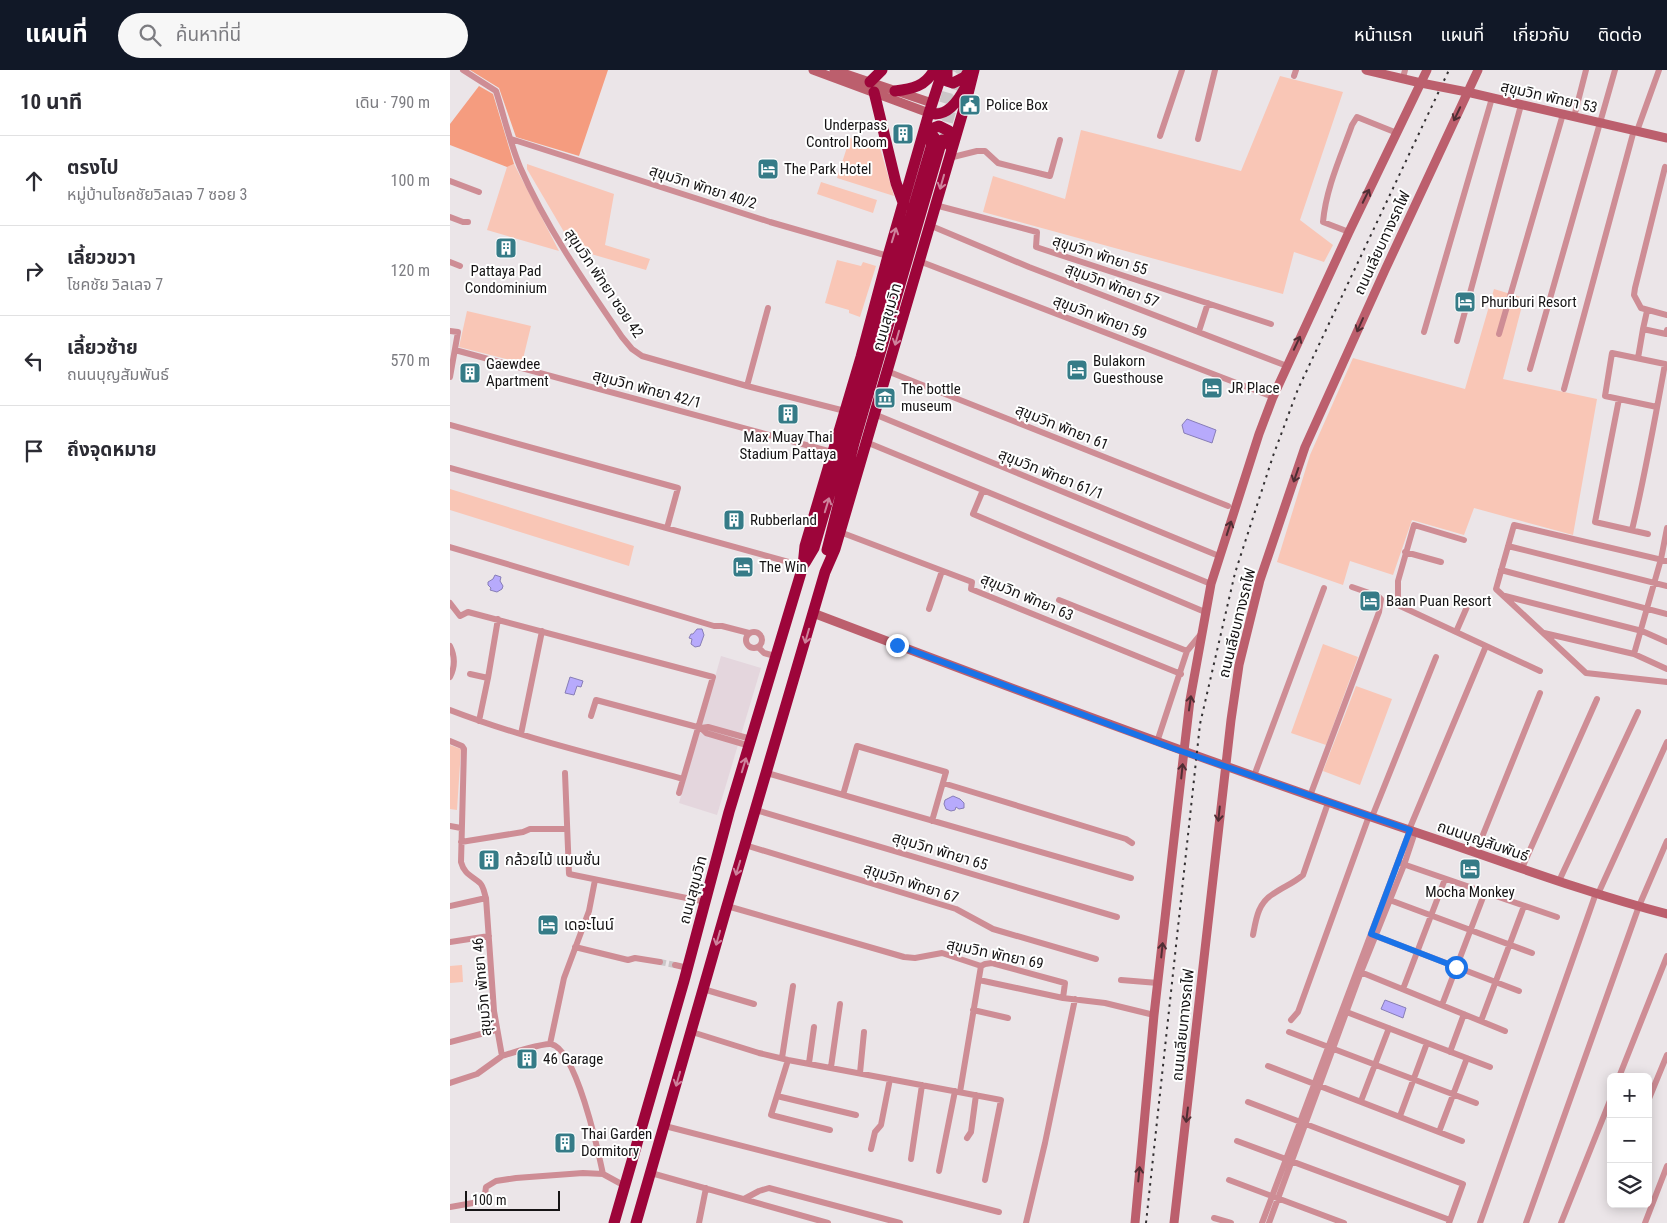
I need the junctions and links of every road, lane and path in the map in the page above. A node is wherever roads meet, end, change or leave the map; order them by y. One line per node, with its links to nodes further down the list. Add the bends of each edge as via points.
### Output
1 (463, 70): 33 (street, สุขุมวิท พัทยา ซอย 42, via 496,91)
2 (813, 70): 18 (street)
3 (834, 70): 18 (street)
4 (882, 70): 18 (highway)
5 (934, 70): 19 (highway, via 924,83)
6 (945, 70): 15 (highway, via 947,81 954,83); 23 (highway, ถนนสุขุมวิท)
7 (1182, 70): 31 (street)
8 (1215, 70): 34 (street)
9 (1366, 70): 16 (street, สุขุมวิท พัทยา 53)
10 (1428, 70): 17 (street, ถนนเลียบทางรถไฟ)
11 (1478, 70): 20 (street, ถนนเลียบทางรถไฟ)
12 (1586, 70): 26 (street)
13 (1615, 70): 27 (street)
14 (1659, 70): 28 (street)
15 (972, 71): 24 (highway, via 960,98); 30 (highway, ถนนสุขุมวิท)
16 (1404, 74): 17 (street, สุขุมวิท พัทยา 53)
17 (1421, 83): 20 (street, สุขุมวิท พัทยา 53, bridge); 29 (street, ถนนเลียบทางรถไฟ)
18 (872, 87): 19 (street); 23 (street); 41 (highway)
19 (895, 91): 23 (street)
20 (1467, 92): 21 (street, สุขุมวิท พัทยา 53); 149 (street, ถนนเลียบทางรถไฟ, one-way to 149, via 1305,448 1260,580 1238,665)
21 (1492, 98): 22 (street, สุขุมวิท พัทยา 53); 60 (street)
22 (1521, 104): 25 (street, สุขุมวิท พัทยา 53); 62 (street)
23 (930, 108): 24 (highway, via 941,107); 36 (highway, ถนนสุขุมวิท)
24 (946, 111): 30 (highway)
25 (1563, 114): 26 (street, สุขุมวิท พัทยา 53); 61 (street)
26 (1574, 117): 27 (street, สุขุมวิท พัทยา 53)
27 (1600, 123): 28 (street, สุขุมวิท พัทยา 53); 66 (street)
28 (1636, 131): 32 (street, สุขุมวิท พัทยา 53); 70 (street)
29 (1397, 133): 46 (street, ถนนเลียบทางรถไฟ, one-way to 29); 46 (street, via 1357,118 1352,125 1324,206 1323,222)
30 (956, 135): 37 (highway, ถนนสุขุมวิท)
31 (1160, 136)
32 (1667, 138)
33 (511, 139): 47 (street, สุขุมวิท พัทยา 40/2, via 770,222); 69 (street, สุขุมวิท พัทยา ซอย 42, via 521,170 544,214 569,257 630,346 642,356)
34 (1198, 139)
35 (1060, 140): 37 (street, via 1050,176 998,163 985,151)
36 (920, 147): 37 (highway, via 931,129 939,126 950,136); 41 (highway, ถนนสุขุมวิท)
37 (949, 156): 42 (highway, ถนนสุขุมวิท, one-way to 42)
38 (1667, 168): 53 (street, via 1634,294 1641,308)
39 (450, 181): 40 (street)
40 (479, 192)
41 (904, 205): 47 (highway, ถนนสุขุมวิท, one-way to 41)
42 (935, 205): 45 (highway, ถนนสุขุมวิท); 51 (street, สุขุมวิท พัทยา 55, via 1037,232 1036,247)
43 (450, 217): 44 (street)
44 (468, 222)
45 (930, 225): 48 (highway, ถนนสุขุมวิท); 59 (street, สุขุมวิท พัทยา 57, via 1029,267)
46 (1349, 232): 65 (street, ถนนเลียบทางรถไฟ, one-way to 46)
47 (888, 256): 74 (highway, ถนนสุขุมวิท)
48 (919, 261): 67 (highway, ถนนสุขุมวิท, one-way to 67); 71 (street, สุขุมวิท พัทยา 59)
49 (450, 262): 50 (street)
50 (460, 266)
51 (1208, 303): 55 (street, สุขุมวิท พัทยา 55); 59 (street)
52 (768, 308): 69 (street)
53 (1647, 311): 54 (street); 56 (street)
54 (1667, 315)
55 (1271, 324)
56 (1643, 329): 57 (street, via 1666,334); 64 (street)
57 (1667, 330)
58 (450, 331): 63 (street, via 458,332)
59 (1199, 331): 65 (street, สุขุมวิท พัทยา 57)
60 (1424, 332)
61 (1499, 334)
62 (1457, 341)
63 (455, 350): 68 (street); 78 (street, สุขุมวิท พัทยา 42/1)
64 (1638, 358): 72 (street, via 1612,353 1605,396); 73 (street, via 1665,364)
65 (1287, 366): 71 (street, ถนนเลียบทางรถไฟ)
66 (1530, 369)
67 (887, 371): 75 (highway, ถนนสุขุมวิท); 81 (street, สุขุมวิท พัทยา 61)
68 (450, 377)
69 (747, 386): 74 (street, สุขุมวิท พัทยา ซอย 42)
70 (1564, 389)
71 (1273, 397): 91 (street, ถนนเลียบทางรถไฟ, one-way to 71)
72 (1619, 399): 73 (street); 84 (street, via 1595,522)
73 (1657, 407): 84 (street)
74 (845, 411): 78 (highway, ถนนสุขุมวิท)
75 (874, 414): 77 (highway, ถนนสุขุมวิท); 91 (street, สุขุมวิท พัทยา 61/1)
76 (450, 424): 82 (street, via 678,488)
77 (866, 442): 80 (street); 85 (highway, ถนนสุขุมวิท)
78 (832, 452): 94 (highway, ถนนสุขุมวิท, via 805,546)
79 (450, 468): 82 (street)
80 (983, 490): 99 (street); 109 (street, via 973,514)
81 (1228, 506)
82 (667, 528): 94 (street)
83 (1667, 528): 92 (street)
84 (1632, 530): 86 (street)
85 (840, 532): 96 (street, สุขุมวิท พัทยา 63); 97 (highway, ถนนสุขุมวิท)
86 (1648, 534)
87 (1464, 540): 90 (street, via 1414,526)
88 (1508, 546): 92 (street, via 1514,525); 95 (street); 98 (street)
89 (450, 547): 113 (street)
90 (1405, 552): 93 (street); 116 (street, via 1398,581 1398,605)
91 (1219, 556): 99 (street, ถนนเลียบทางรถไฟ)
92 (1664, 560): 98 (street)
93 (1441, 562)
94 (803, 566): 97 (highway, ถนนสุขุมวิท, one-way to 97, via 814,548 938,139 854,444); 127 (highway, ถนนสุขุมวิท)
95 (1501, 570): 103 (street, via 1496,589); 107 (street)
96 (942, 571): 108 (street); 132 (street, สุขุมวิท พัทยา 63, via 972,582 970,589)
97 (825, 572): 110 (highway, ถนนสุขุมวิท)
98 (1654, 582): 100 (street); 107 (street)
99 (1211, 584): 109 (street, ถนนเลียบทางรถไฟ)
100 (1667, 586)
101 (1352, 587): 157 (street, via 1378,596 1381,599 1379,612)
102 (1324, 588): 152 (street)
103 (1502, 596): 115 (street); 118 (street)
104 (1059, 600): 125 (street)
105 (1470, 600): 116 (street)
106 (450, 603): 112 (street, via 460,616 468,612)
107 (1648, 608): 111 (street); 115 (street)
108 (928, 609)
109 (1205, 612): 119 (street, ถนนเลียบทางรถไฟ)
110 (814, 613): 146 (street, ถนนบุญสัมพันธ์); 151 (highway, ถนนสุขุมวิท, one-way to 151)
111 (1667, 614)
112 (498, 620): 114 (street); 134 (street)
113 (736, 630): 117 (street); 120 (street)
114 (542, 631): 142 (street, via 713,676); 143 (street)
115 (1642, 631): 121 (street); 126 (street)
116 (1456, 632): 123 (street)
117 (749, 633): 120 (street); 124 (street, via 755,632 762,637)
118 (1543, 633): 126 (street); 135 (street, via 1586,674)
119 (1201, 634): 125 (street); 148 (street, ถนนเลียบทางรถไฟ, one-way to 119)
120 (746, 640): 124 (street, via 749,647)
121 (1667, 642)
122 (450, 646): 133 (street, via 454,665)
123 (1486, 646): 130 (street); 165 (street)
124 (758, 647): 127 (street)
125 (1187, 651): 132 (street)
126 (1634, 654): 129 (street)
127 (775, 656): 145 (highway, ถนนสุขุมวิท)
128 (1436, 657): 160 (street)
129 (1667, 669)
130 (1540, 670)
131 (470, 674): 134 (street)
132 (1180, 674): 146 (street)
133 (450, 677)
134 (488, 678): 141 (street)
135 (1667, 682)
136 (1540, 693): 170 (street)
137 (1597, 699): 172 (street)
138 (450, 710): 141 (street)
139 (1638, 712): 176 (street)
140 (592, 716): 142 (street, via 596,700)
141 (479, 721): 143 (street)
142 (699, 728): 145 (street, via 706,733); 153 (street)
143 (521, 734): 153 (street)
144 (450, 742): 163 (street, สุขุมวิท พัทยา 46, via 464,749)
145 (750, 742): 181 (highway, ถนนสุขุมวิท, one-way to 145)
146 (1158, 742): 148 (street, ถนนบุญสัมพันธ์)
147 (1667, 742): 178 (street)
148 (1184, 752): 149 (street, ถนนบุญสัมพันธ์); 210 (street, ถนนเลียบทางรถไฟ, one-way to 148)
149 (1225, 766): 152 (street, ถนนบุญสัมพันธ์); 298 (street, ถนนเลียบทางรถไฟ, one-way to 298)
150 (565, 773): 164 (street)
151 (767, 773): 156 (street); 159 (highway, ถนนสุขุมวิท)
152 (1254, 776): 157 (street, ถนนบุญสัมพันธ์)
153 (683, 779): 155 (street)
154 (943, 783): 156 (street, via 946,772 857,746); 161 (street); 168 (street)
155 (679, 793)
156 (843, 795): 161 (street)
157 (1310, 796): 158 (street, ถนนบุญสัมพันธ์)
158 (1328, 803): 160 (street, ถนนบุญสัมพันธ์); 191 (street, via 1303,875 1263,902)
159 (756, 810): 169 (highway, ถนนสุขุมวิท); 188 (street, สุขุมวิท พัทยา 65)
160 (1371, 817): 165 (street, ถนนบุญสัมพันธ์); 226 (street, via 1298,1012)
161 (932, 821): 173 (street)
162 (450, 826): 163 (street)
163 (461, 828): 167 (street, สุขุมวิท พัทยา 46)
164 (567, 829): 167 (street, via 530,829); 175 (street, via 569,874)
165 (1412, 831): 170 (street, ถนนบุญสัมพันธ์); 171 (street)
166 (1667, 841): 185 (street)
167 (461, 842): 179 (street, สุขุมวิท พัทยา 46, via 462,866 479,883)
168 (1132, 843)
169 (745, 845): 183 (highway, ถนนสุขุมวิท, one-way to 183); 200 (street, สุขุมวิท พัทยา 67, via 956,909 993,929)
170 (1476, 852): 172 (street, ถนนบุญสัมพันธ์)
171 (1401, 864): 174 (street); 180 (street)
172 (1522, 868): 176 (street, ถนนบุญสัมพันธ์)
173 (1131, 878)
174 (1445, 879): 177 (street); 187 (street)
175 (595, 880): 181 (street); 196 (street)
176 (1559, 881): 178 (street, ถนนบุญสัมพันธ์)
177 (1485, 892): 184 (street); 190 (street)
178 (1597, 893): 185 (street, ถนนบุญสัมพันธ์); 303 (street)
179 (486, 898): 182 (street); 193 (street, สุขุมวิท พัทยา 46)
180 (1387, 899): 187 (street); 192 (street)
181 (706, 902): 205 (highway, ถนนสุขุมวิท)
182 (450, 906)
183 (727, 906): 203 (street, สุขุมวิท พัทยา 69, via 904,957 942,953); 215 (highway, ถนนสุขุมวิท, one-way to 215)
184 (1524, 906): 189 (street); 195 (street)
185 (1639, 906): 186 (street, ถนนบุญสัมพันธ์); 304 (street)
186 (1667, 914)
187 (1432, 916): 190 (street); 197 (street)
188 (1118, 917)
189 (1557, 917)
190 (1471, 930): 195 (street); 204 (street)
191 (1252, 935)
192 (1373, 935): 197 (street); 206 (street)
193 (489, 936): 194 (street); 230 (street, สุขุมวิท พัทยา 46)
194 (450, 942)
195 (1511, 945): 198 (street); 209 (street)
196 (576, 947): 201 (street, via 628,960); 237 (street, via 564,978)
197 (1417, 952): 204 (street); 212 (street)
198 (1532, 953)
199 (1667, 956): 250 (street)
200 (1096, 959)
201 (660, 962)
202 (676, 965): 205 (street)
203 (981, 966): 207 (street); 216 (street, สุขุมวิท พัทยา 69, via 992,963 1065,983)
204 (1456, 967): 209 (street); 220 (street)
205 (688, 968): 214 (highway, ถนนสุขุมวิท)
206 (1359, 972): 212 (street); 222 (street)
207 (979, 980): 216 (street); 221 (street)
208 (1121, 980): 210 (street)
209 (1496, 982): 213 (street); 227 (street)
210 (1158, 983): 224 (street, ถนนเลียบทางรถไฟ)
211 (793, 986): 243 (street)
212 (1403, 989): 220 (street)
213 (1519, 991)
214 (681, 993): 215 (highway); 283 (highway, ถนนสุขุมวิท)
215 (702, 994): 218 (street); 232 (highway, ถนนสุขุมวิท)
216 (1063, 998): 217 (street)
217 (1075, 999): 224 (street); 296 (street)
218 (754, 1004)
219 (840, 1004): 247 (street)
220 (1442, 1005): 223 (street)
221 (973, 1010): 225 (street); 256 (street)
222 (1344, 1011): 229 (street); 238 (street)
223 (1464, 1014): 227 (street); 239 (street)
224 (1154, 1016): 297 (street, ถนนเลียบทางรถไฟ, one-way to 224)
225 (1008, 1018)
226 (1291, 1020)
227 (1480, 1021): 231 (street)
228 (814, 1027): 244 (street)
229 (1389, 1028): 236 (street); 245 (street)
230 (496, 1030): 235 (street); 241 (street, สุขุมวิท พัทยา 46)
231 (1505, 1031)
232 (692, 1032): 243 (street); 268 (highway, ถนนสุขุมวิท, one-way to 268)
233 (864, 1032): 249 (street)
234 (1289, 1032): 238 (street)
235 (450, 1042)
236 (1427, 1043): 239 (street); 252 (street)
237 (550, 1044): 241 (street, สุขุมวิท พัทยา 46); 280 (street, via 565,1056 575,1075)
238 (1330, 1048): 245 (street); 254 (street)
239 (1450, 1052): 242 (street)
240 (1667, 1055): 257 (street)
241 (502, 1056): 253 (street, via 477,1074)
242 (1467, 1058): 248 (street); 259 (street)
243 (785, 1059): 244 (street); 260 (street)
244 (809, 1063): 247 (street)
245 (1375, 1065): 252 (street); 261 (street)
246 (1268, 1066): 254 (street)
247 (831, 1067): 249 (street)
248 (1490, 1067)
249 (860, 1073): 251 (street)
250 (1621, 1073)
251 (890, 1078): 255 (street); 274 (street, via 881,1125 875,1132)
252 (1414, 1080): 259 (street); 266 (street)
253 (450, 1083)
254 (1317, 1084): 261 (street); 267 (street)
255 (922, 1085): 256 (street); 275 (street)
256 (958, 1092): 258 (street); 278 (street)
257 (1652, 1092)
258 (976, 1095): 271 (street, via 971,1132); 281 (street, via 1001,1100)
259 (1454, 1095): 263 (street); 270 (street)
260 (777, 1096): 265 (street); 269 (street, via 771,1115)
261 (1361, 1101): 266 (street)
262 (1248, 1102): 267 (street)
263 (1476, 1103)
264 (1607, 1108): 305 (street)
265 (856, 1115)
266 (1400, 1116): 270 (street)
267 (1302, 1122): 276 (street); 290 (street, via 1463,1184)
268 (664, 1126): 279 (highway, ถนนสุขุมวิท); 288 (street)
269 (830, 1130)
270 (1439, 1132): 273 (street)
271 (967, 1138)
272 (1237, 1140): 276 (street)
273 (1462, 1140)
274 (871, 1149)
275 (911, 1159)
276 (1289, 1159): 285 (street); 290 (street)
277 (1667, 1166): 306 (street)
278 (939, 1171)
279 (651, 1173): 284 (street); 292 (highway, ถนนสุขุมวิท)
280 (603, 1174): 283 (street); 287 (street, via 496,1181 486,1187 484,1201)
281 (985, 1180)
282 (1228, 1180): 285 (street)
283 (625, 1186): 291 (highway, ถนนสุขุมวิท)
284 (706, 1188): 286 (street); 293 (street)
285 (1275, 1196): 300 (street); 301 (street); 302 (street)
286 (744, 1199): 294 (street); 295 (street, via 769,1188)
287 (450, 1207)
288 (998, 1212)
289 (1214, 1218): 299 (street)
290 (1450, 1222)
291 (614, 1223)
292 (636, 1223)
293 (698, 1223)
294 (828, 1223)
295 (900, 1223)
296 (1026, 1223)
297 (1135, 1223)
298 (1174, 1223)
299 (1231, 1223)
300 (1262, 1223)
301 (1268, 1223)
302 (1344, 1223)
303 (1480, 1223)
304 (1526, 1223)
305 (1561, 1223)
306 (1645, 1223)

